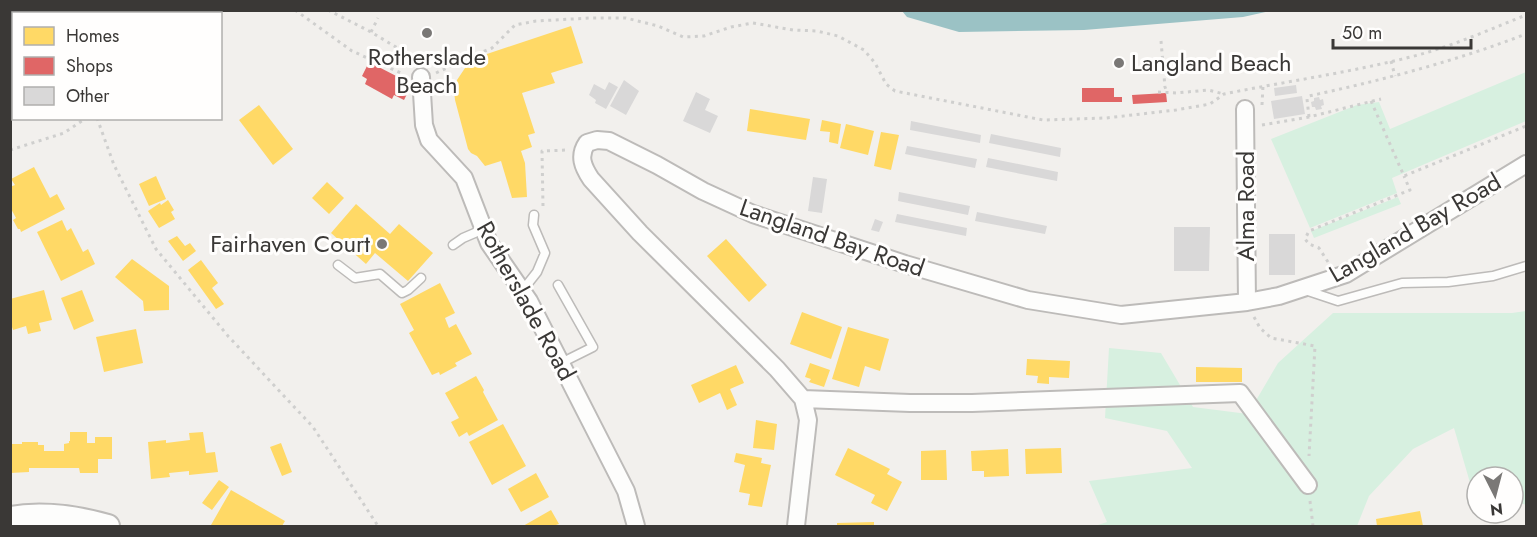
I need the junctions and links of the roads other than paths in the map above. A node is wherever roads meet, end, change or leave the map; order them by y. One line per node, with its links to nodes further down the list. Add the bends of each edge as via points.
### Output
1 (421, 69): 5 (street, Rotherslade Road, via 424,125 429,140 464,178)
2 (1245, 110): 13 (street, Alma Road)
3 (1527, 164): 11 (street, Langland Bay Road, via 1346,274)
4 (534, 215): 12 (lane, via 533,225 545,253)
5 (484, 229): 6 (lane); 12 (street, Rotherslade Road, via 489,243)
6 (453, 245)
7 (338, 265): 9 (lane, via 355,278 380,274 402,293)
8 (1527, 266): 11 (lane, via 1493,276 1402,284 1338,301)
9 (421, 278)
10 (558, 285): 14 (lane, via 593,347)
11 (1302, 289): 13 (street, Langland Bay Road)
12 (522, 291): 14 (street, Rotherslade Road)
13 (1246, 302): 15 (street, Langland Bay Road, via 1121,315 1028,300 753,214 609,141 587,143 582,159 591,179)
14 (561, 363): 19 (street, Rotherslade Road, via 626,491)
15 (803, 399): 16 (street, via 972,403 1240,393); 20 (street, via 808,420)
16 (1309, 490)
17 (21, 520): 18 (street, via 56,515)
18 (108, 526)
19 (636, 526)
20 (796, 526)

